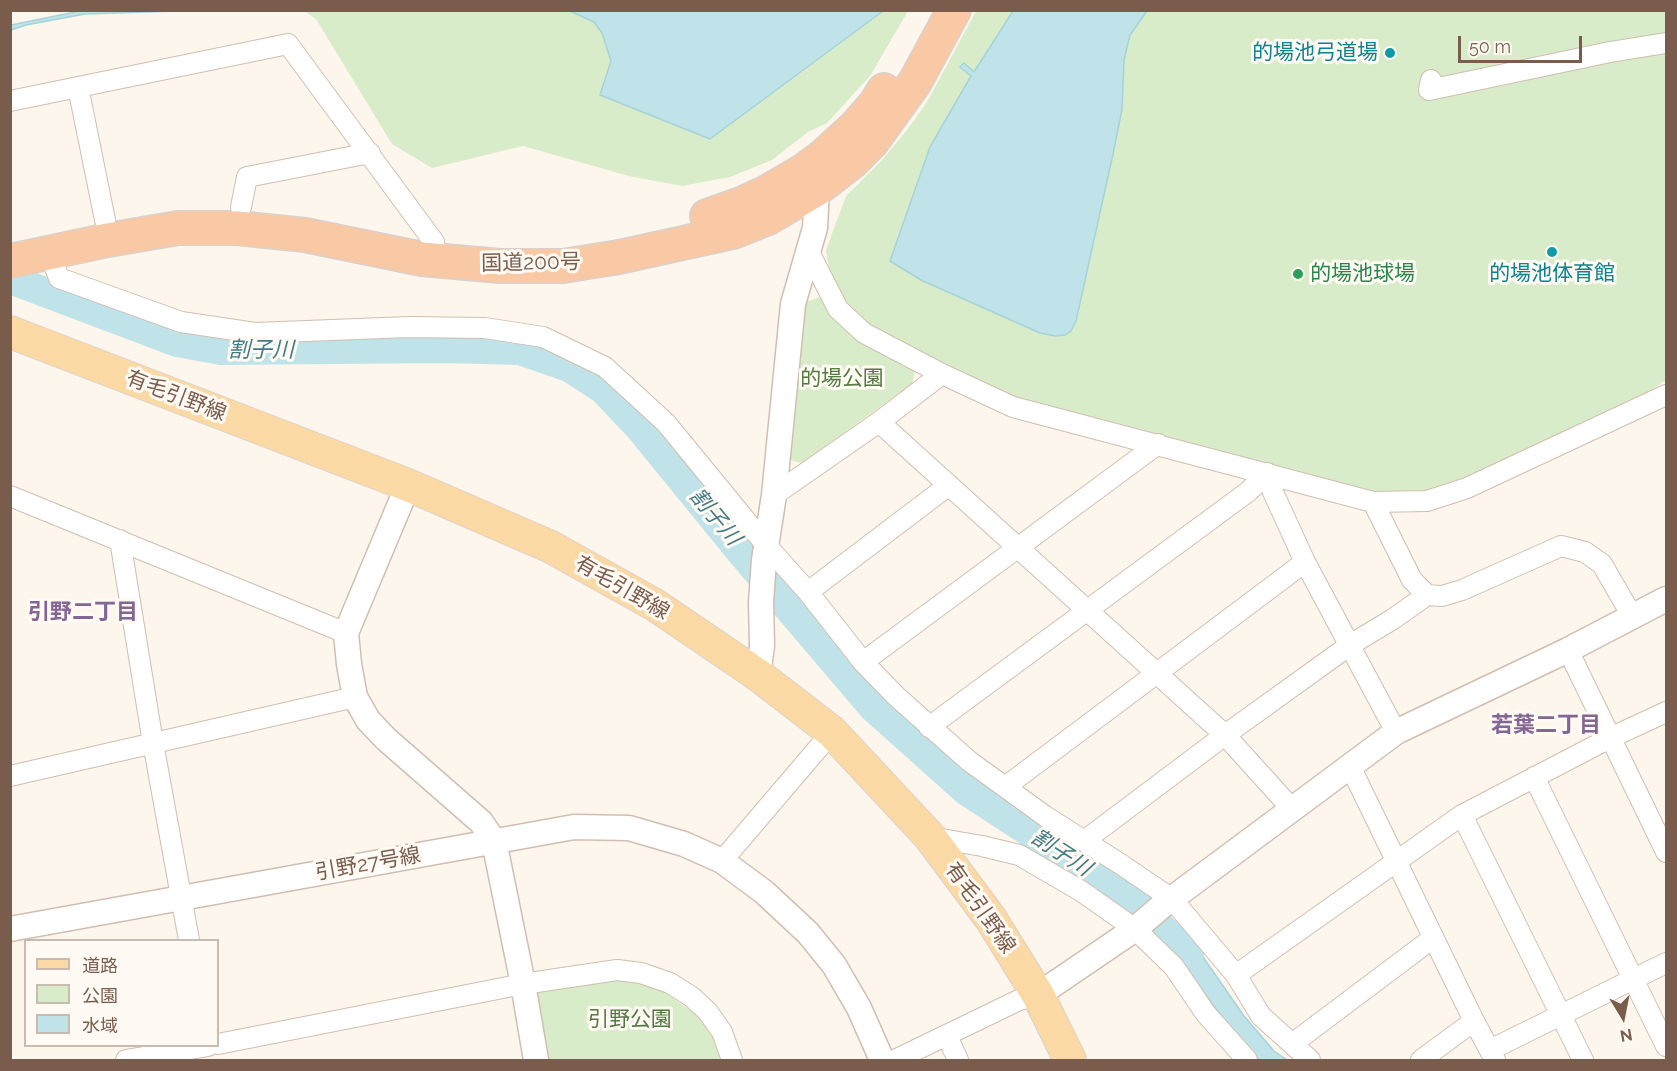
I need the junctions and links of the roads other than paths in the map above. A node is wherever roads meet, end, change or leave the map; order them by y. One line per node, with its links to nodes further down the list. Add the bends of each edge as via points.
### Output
1 (930, 10): 8 (highway, 国道200号, via 876,103 822,157)
2 (954, 10): 8 (highway, 国道200号, via 915,82 872,142 852,162)
3 (1666, 43): 4 (street, via 1430,90)
4 (1431, 80)
5 (78, 87): 6 (street); 7 (street, via 288,44); 10 (street)
6 (10, 101)
7 (370, 153): 9 (street, via 247,177); 12 (street)
8 (810, 180): 12 (highway, 国道200号, via 687,222 590,242 527,248); 13 (street, via 815,228); 14 (highway, 国道200号, via 768,218 733,232 563,266 422,260 305,235 237,228 178,228)
9 (241, 207): 10 (highway, 国道200号, via 168,209); 12 (highway, 国道200号, via 304,215)
10 (105, 220): 11 (highway, 国道200号)
11 (10, 239)
12 (434, 242)
13 (808, 250): 17 (street, via 838,309 864,333); 24 (street, via 793,304)
14 (50, 252): 15 (highway, 国道200号); 29 (street, via 59,278 180,322 255,333 485,328 543,337 605,367 666,423)
15 (10, 261)
16 (10, 332): 22 (main road, 有毛引野線)
17 (942, 374): 19 (street); 20 (street, via 1013,407)
18 (1666, 395): 26 (street, via 1467,488 1427,501)
19 (879, 422): 23 (street); 24 (street)
20 (1158, 444): 21 (street); 28 (street)
21 (1267, 473): 26 (street); 30 (street); 34 (street, via 1249,491)
22 (408, 485): 36 (street); 41 (main road, 有毛引野線, via 551,547 655,605)
23 (949, 485): 28 (street); 31 (street)
24 (774, 495): 29 (street)
25 (10, 496): 27 (street)
26 (1374, 502): 32 (street, via 1412,580)
27 (120, 540): 36 (street); 49 (street)
28 (1020, 548): 34 (street); 39 (street)
29 (765, 553): 31 (street); 41 (street)
30 (1305, 562): 37 (street); 40 (street)
31 (808, 592): 39 (street)
32 (1427, 595): 35 (street, via 1442,596 1462,590 1561,546 1585,552 1602,564); 37 (street)
33 (1666, 599): 35 (street)
34 (1089, 610): 40 (street); 44 (street)
35 (1632, 616): 38 (street)
36 (346, 633): 42 (street)
37 (1350, 645): 46 (street); 47 (street)
38 (1568, 650): 46 (street); 48 (street)
39 (863, 662): 44 (street)
40 (1158, 673): 47 (street); 53 (street)
41 (758, 675): 45 (main road, 有毛引野線)
42 (355, 697): 49 (street); 58 (street, via 368,720 386,739 481,822)
43 (1666, 712): 48 (street)
44 (929, 727): 53 (street)
45 (832, 732): 56 (main road, 有毛引野線); 60 (street)
46 (1396, 732): 50 (street)
47 (1225, 735): 54 (street); 57 (street)
48 (1610, 738): 52 (street); 59 (street)
49 (153, 743): 51 (street); 62 (street)
50 (1351, 768): 54 (street); 61 (street)
51 (10, 776)
52 (1534, 777): 55 (street); 70 (street)
53 (1005, 787): 57 (street)
54 (1292, 809): 63 (street)
55 (1462, 815): 61 (street); 73 (street)
56 (930, 837): 65 (street, via 1019,855); 72 (main road, 有毛引野線, via 991,919)
57 (1084, 840): 63 (street)
58 (494, 841): 60 (street, 引野27号線, via 574,827 629,828 684,843); 62 (street, 引野27号線); 71 (street)
59 (1666, 852)
60 (722, 861): 84 (street, 引野27号線, via 764,892 808,933 834,965)
61 (1397, 862): 66 (street); 69 (street)
62 (182, 898): 64 (street, 引野27号線); 67 (street)
63 (1167, 902): 65 (street); 69 (street)
64 (10, 929)
65 (1135, 929): 72 (street); 88 (street, via 1174,967 1206,1014)
66 (1434, 938): 74 (street); 77 (street)
67 (189, 939)
68 (1666, 963): 70 (street)
69 (1236, 975): 77 (street, via 1261,1017)
70 (1634, 979): 73 (street); 78 (street)
71 (523, 984): 76 (street); 82 (street); 83 (street, via 617,970 670,983 708,1012 722,1032)
72 (1038, 995): 75 (street, via 1019,1000); 87 (main road, 有毛引野線)
73 (1561, 1016): 80 (street); 91 (street)
74 (1474, 1021): 80 (street); 90 (street)
75 (947, 1036): 85 (street); 86 (street)
76 (219, 1044)
77 (1292, 1044): 89 (street)
78 (1666, 1046)
79 (201, 1047): 81 (street)
80 (1493, 1055)
81 (126, 1060)
82 (536, 1060)
83 (732, 1060)
84 (882, 1060)
85 (895, 1060)
86 (958, 1060)
87 (1070, 1060)
88 (1247, 1060)
89 (1310, 1060)
90 (1421, 1060)
91 (1583, 1060)

